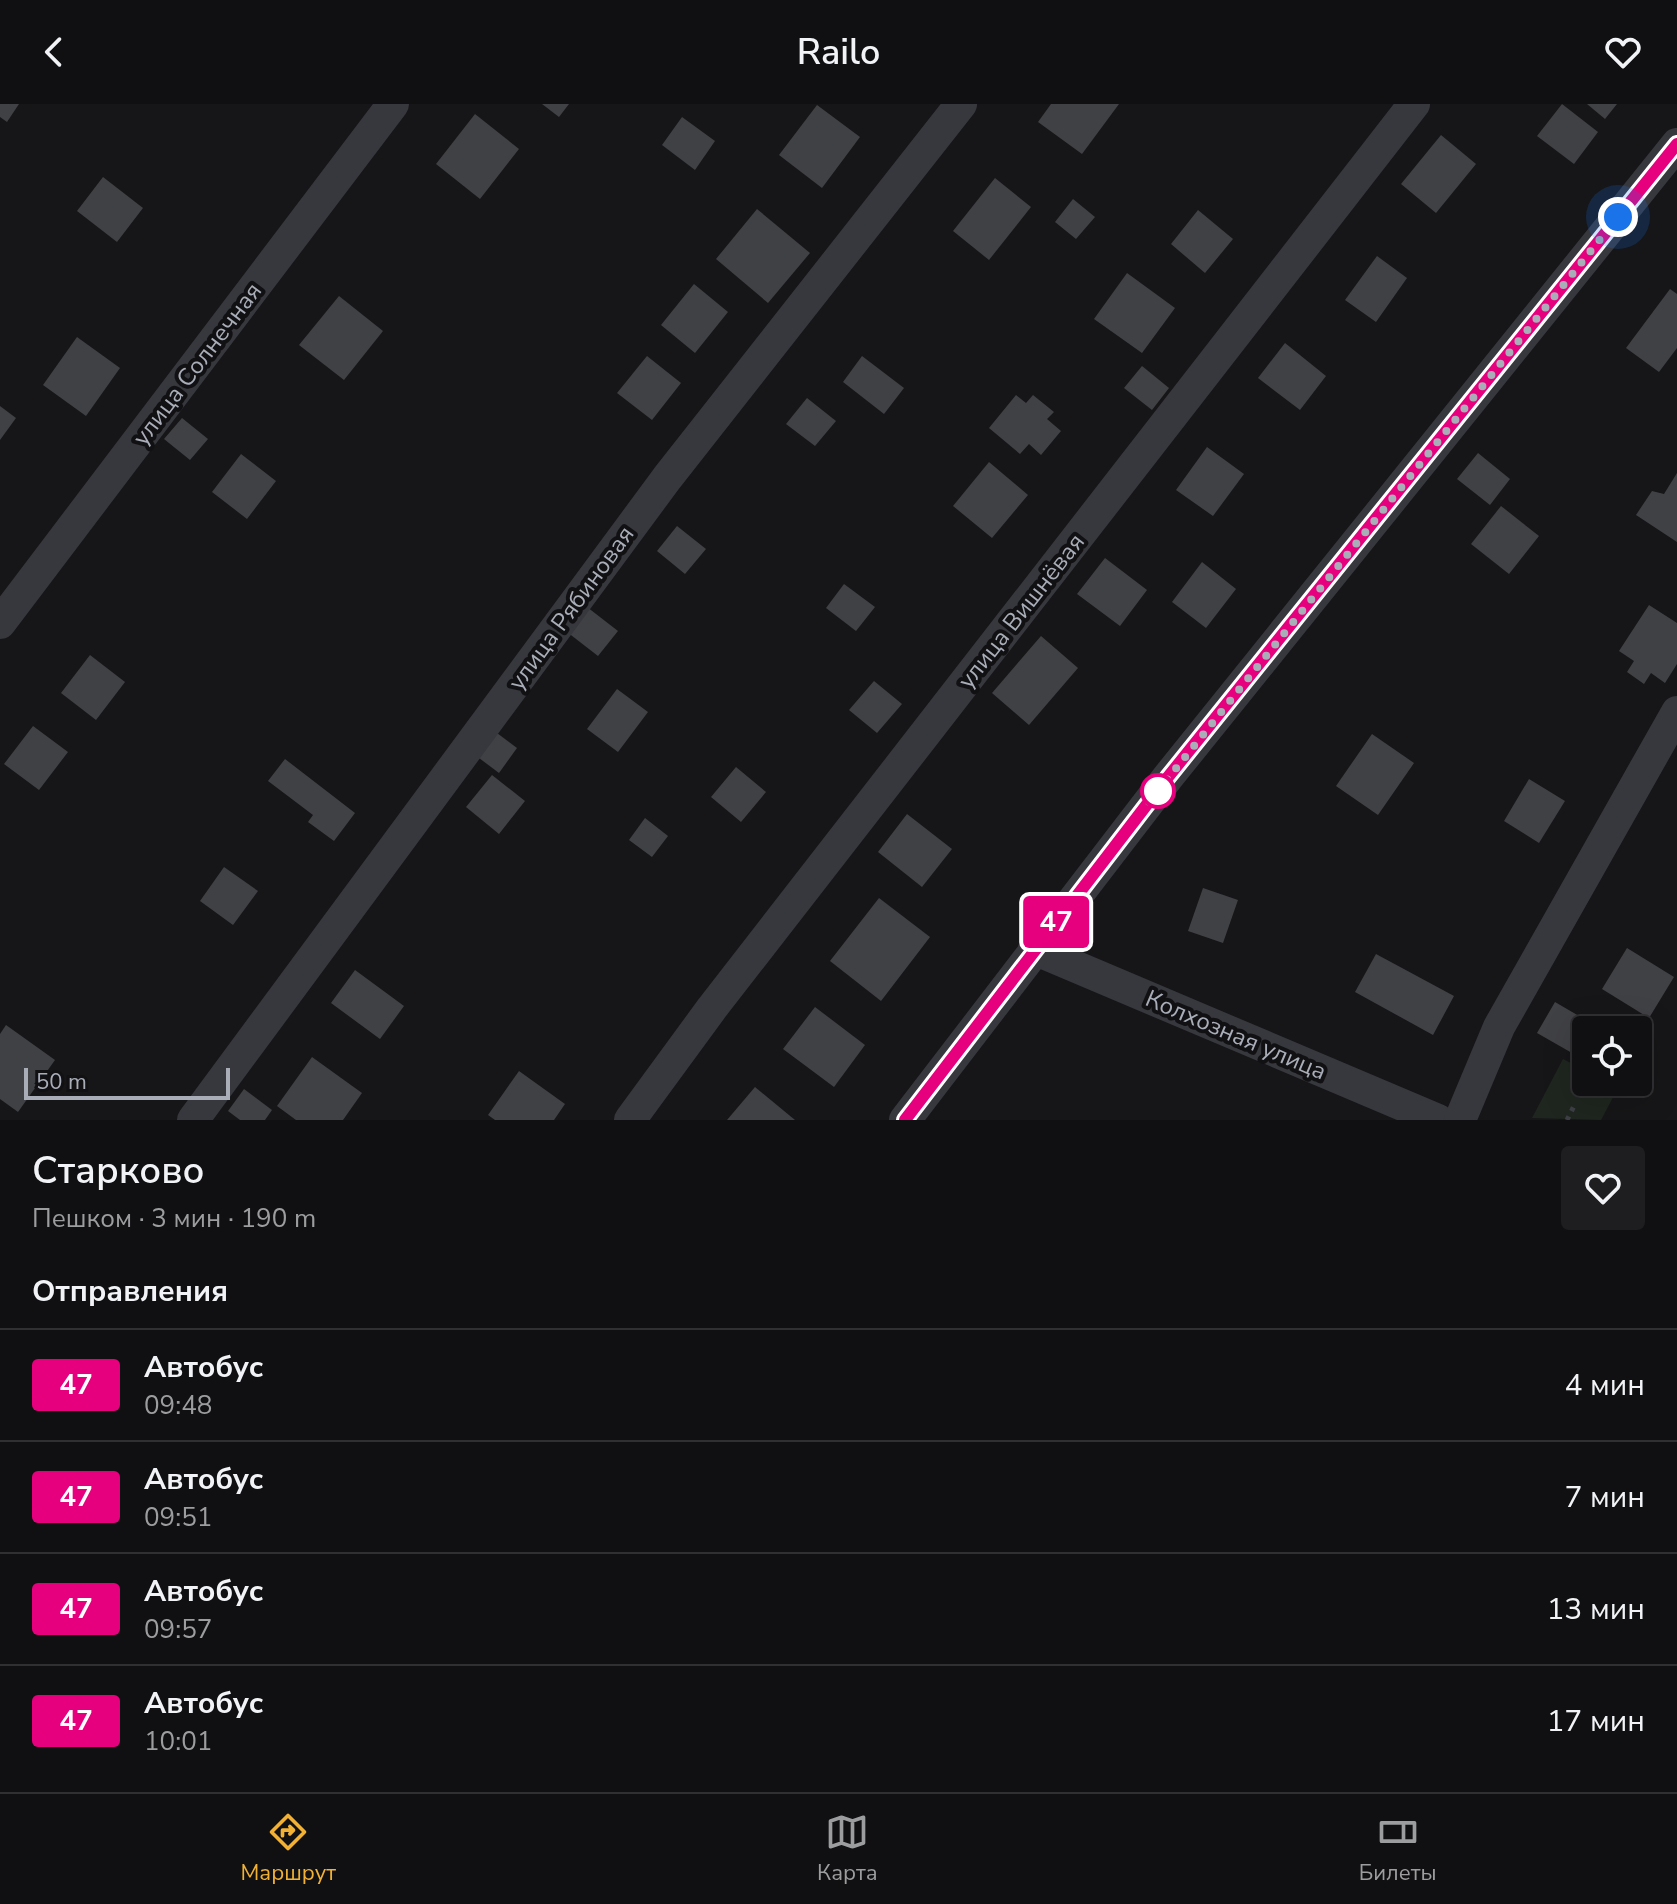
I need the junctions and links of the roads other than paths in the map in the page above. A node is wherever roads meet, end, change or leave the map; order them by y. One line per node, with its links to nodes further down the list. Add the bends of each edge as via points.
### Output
1 (393, 104): 5 (street, улица Солнечная)
2 (961, 104): 8 (street, улица Рябиновая, via 667,478)
3 (1414, 104): 9 (street, улица Вишнёвая)
4 (1677, 144): 7 (street)
5 (0, 623)
6 (1677, 712): 12 (street, via 1499,1027)
7 (1034, 949): 10 (street); 11 (street, Колхозная улица)
8 (193, 1120)
9 (630, 1120)
10 (905, 1120)
11 (1438, 1120)
12 (1460, 1120)

